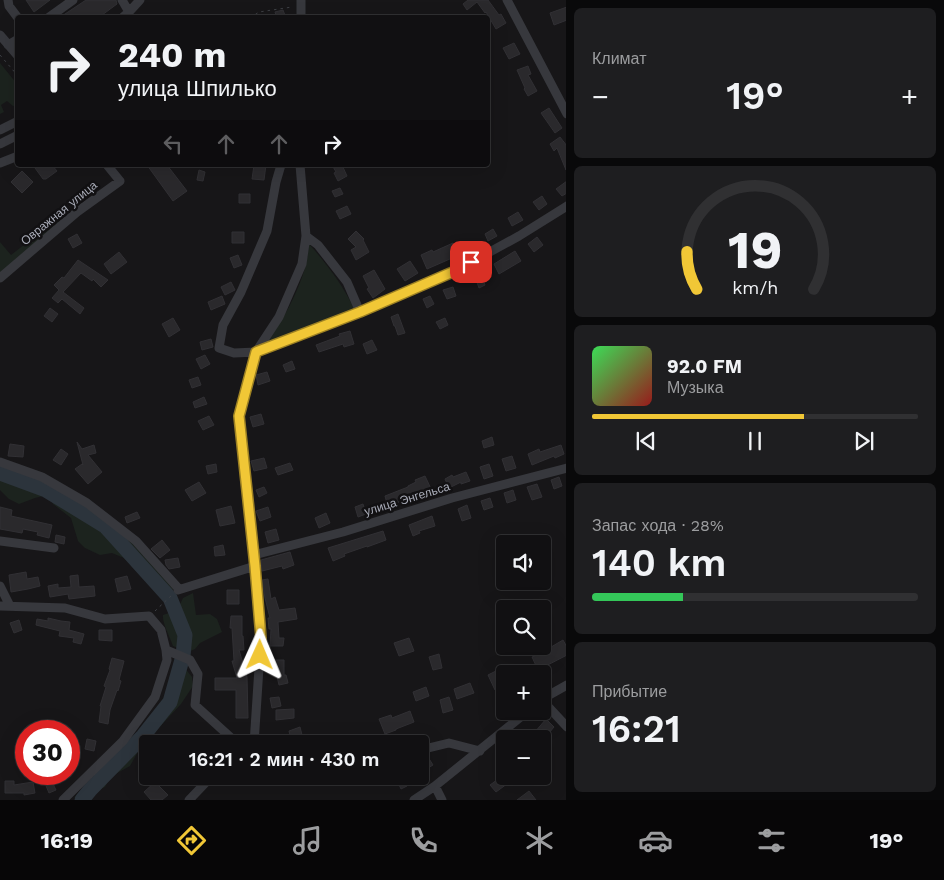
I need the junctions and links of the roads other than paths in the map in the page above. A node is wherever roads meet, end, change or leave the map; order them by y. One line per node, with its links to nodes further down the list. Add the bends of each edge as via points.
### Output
1 (8, 0): 6 (street)
2 (73, 0): 7 (street)
3 (122, 0): 8 (street)
4 (140, 0): 8 (street)
5 (507, 0): 13 (street)
6 (16, 15)
7 (52, 15)
8 (126, 15)
9 (0, 35): 11 (street)
10 (15, 41): 11 (street)
11 (8, 45): 12 (street)
12 (15, 53)
13 (566, 114)
14 (15, 122): 15 (street)
15 (0, 130)
16 (15, 136): 17 (street)
17 (0, 144)
18 (15, 157): 19 (street)
19 (0, 163)
20 (109, 167): 25 (street, Овражная улица, via 120,181 77,212)
21 (280, 167): 27 (street, via 267,231 223,325 219,348 234,353)
22 (300, 167): 24 (street)
23 (566, 206): 26 (street, via 455,271)
24 (306, 236): 26 (street, via 318,245 347,282); 27 (street, via 302,264 279,317)
25 (0, 278)
26 (360, 312): 27 (street)
27 (256, 352): 32 (street, via 239,416)
28 (0, 462): 33 (street, via 42,476 87,503 136,541 178,589)
29 (566, 468): 32 (street, улица Энгельса)
30 (0, 541): 31 (street)
31 (54, 548)
32 (254, 555): 33 (street)
33 (255, 566): 44 (street, via 261,638)
34 (0, 586): 36 (street)
35 (0, 606): 36 (street)
36 (10, 606): 37 (street, via 65,608 105,619 149,616 161,630)
37 (167, 650): 43 (street, via 190,660 198,674 195,705); 49 (street, via 167,660 155,696 123,741)
38 (566, 684): 39 (street)
39 (551, 694)
40 (551, 710): 42 (street)
41 (517, 720): 46 (street)
42 (566, 728)
43 (228, 735)
44 (255, 735)
45 (429, 748): 46 (street, via 449,743)
46 (480, 751): 48 (street)
47 (203, 785): 50 (street)
48 (435, 786): 51 (street); 52 (street)
49 (63, 800)
50 (189, 800)
51 (414, 800)
52 (442, 800)

